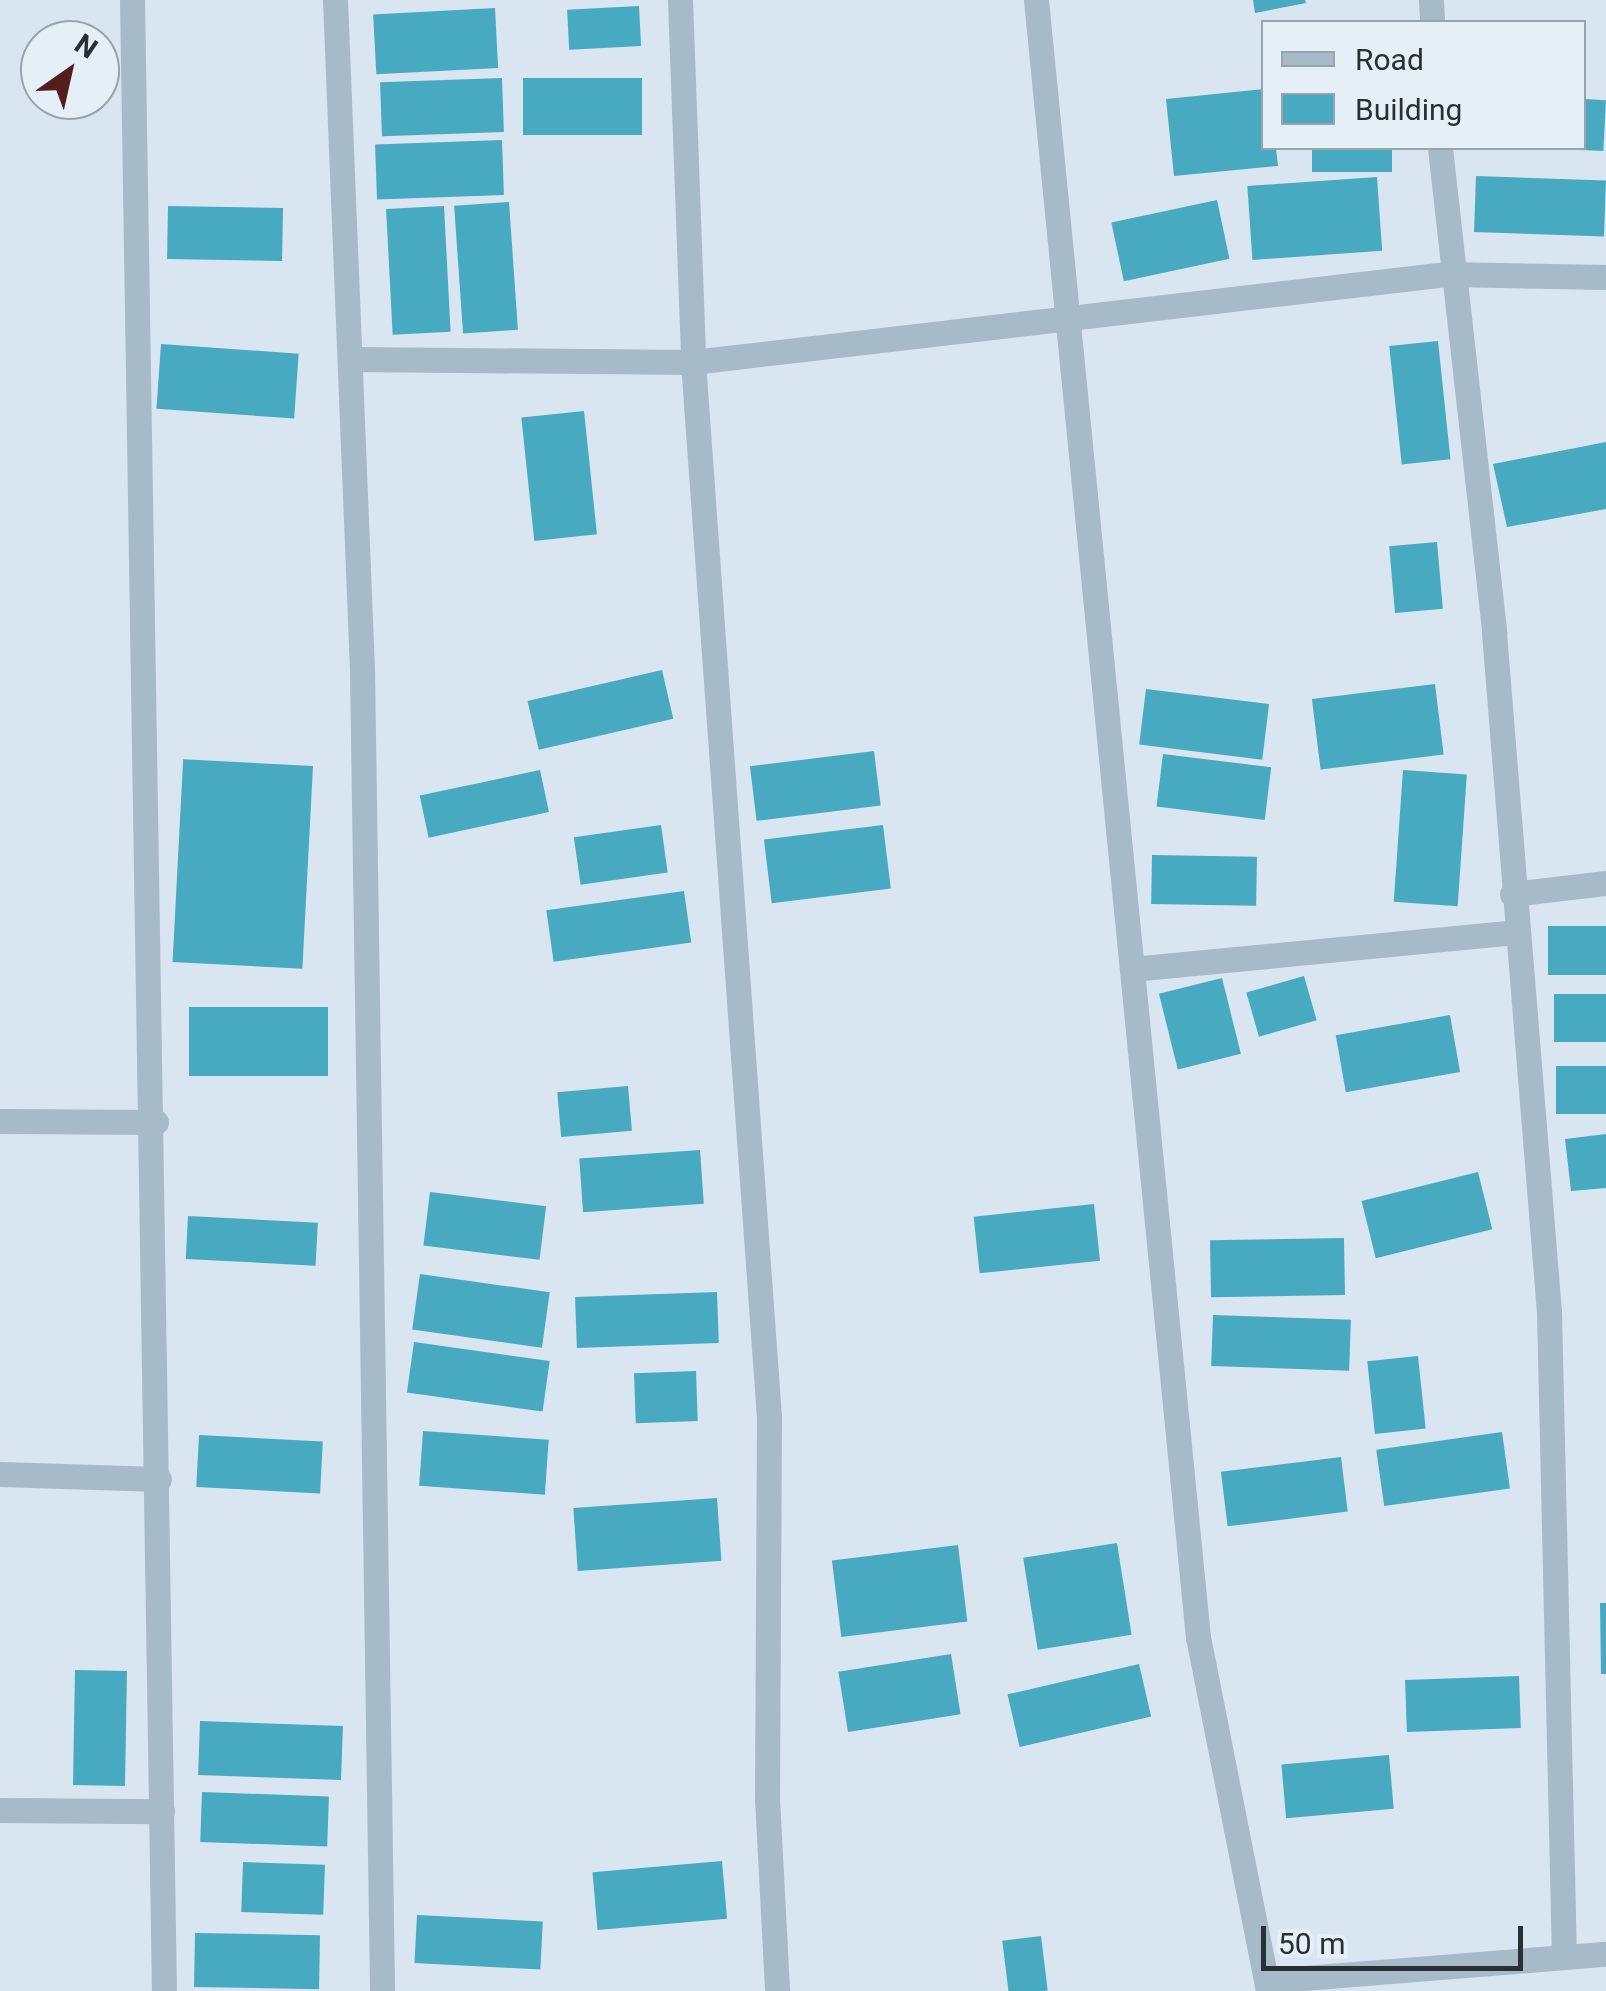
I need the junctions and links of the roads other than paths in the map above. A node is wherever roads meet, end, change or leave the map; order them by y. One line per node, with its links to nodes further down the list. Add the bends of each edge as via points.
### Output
1 (132, 0): 16 (street)
2 (336, 0): 9 (street)
3 (680, 0): 10 (street)
4 (1036, 0): 8 (street)
5 (1440, 150): 6 (street)
6 (1447, 274): 7 (street); 8 (street); 12 (street, via 1494,632)
7 (1606, 277)
8 (1070, 315): 10 (street); 14 (street)
9 (351, 358): 10 (street); 25 (street)
10 (693, 362): 26 (street, via 768,1397 767,1798)
11 (1606, 884): 12 (street)
12 (1512, 894): 13 (street)
13 (1516, 932): 14 (street); 22 (street, via 1549,1312)
14 (1132, 970): 23 (street, via 1198,1637)
15 (0, 1120): 16 (street)
16 (156, 1122): 18 (street)
17 (0, 1474): 18 (street)
18 (159, 1478): 20 (street)
19 (0, 1810): 20 (street)
20 (162, 1811): 24 (street)
21 (1606, 1954): 22 (street)
22 (1564, 1956): 23 (street)
23 (1268, 1986)
24 (164, 1991)
25 (382, 1991)
26 (778, 1991)

